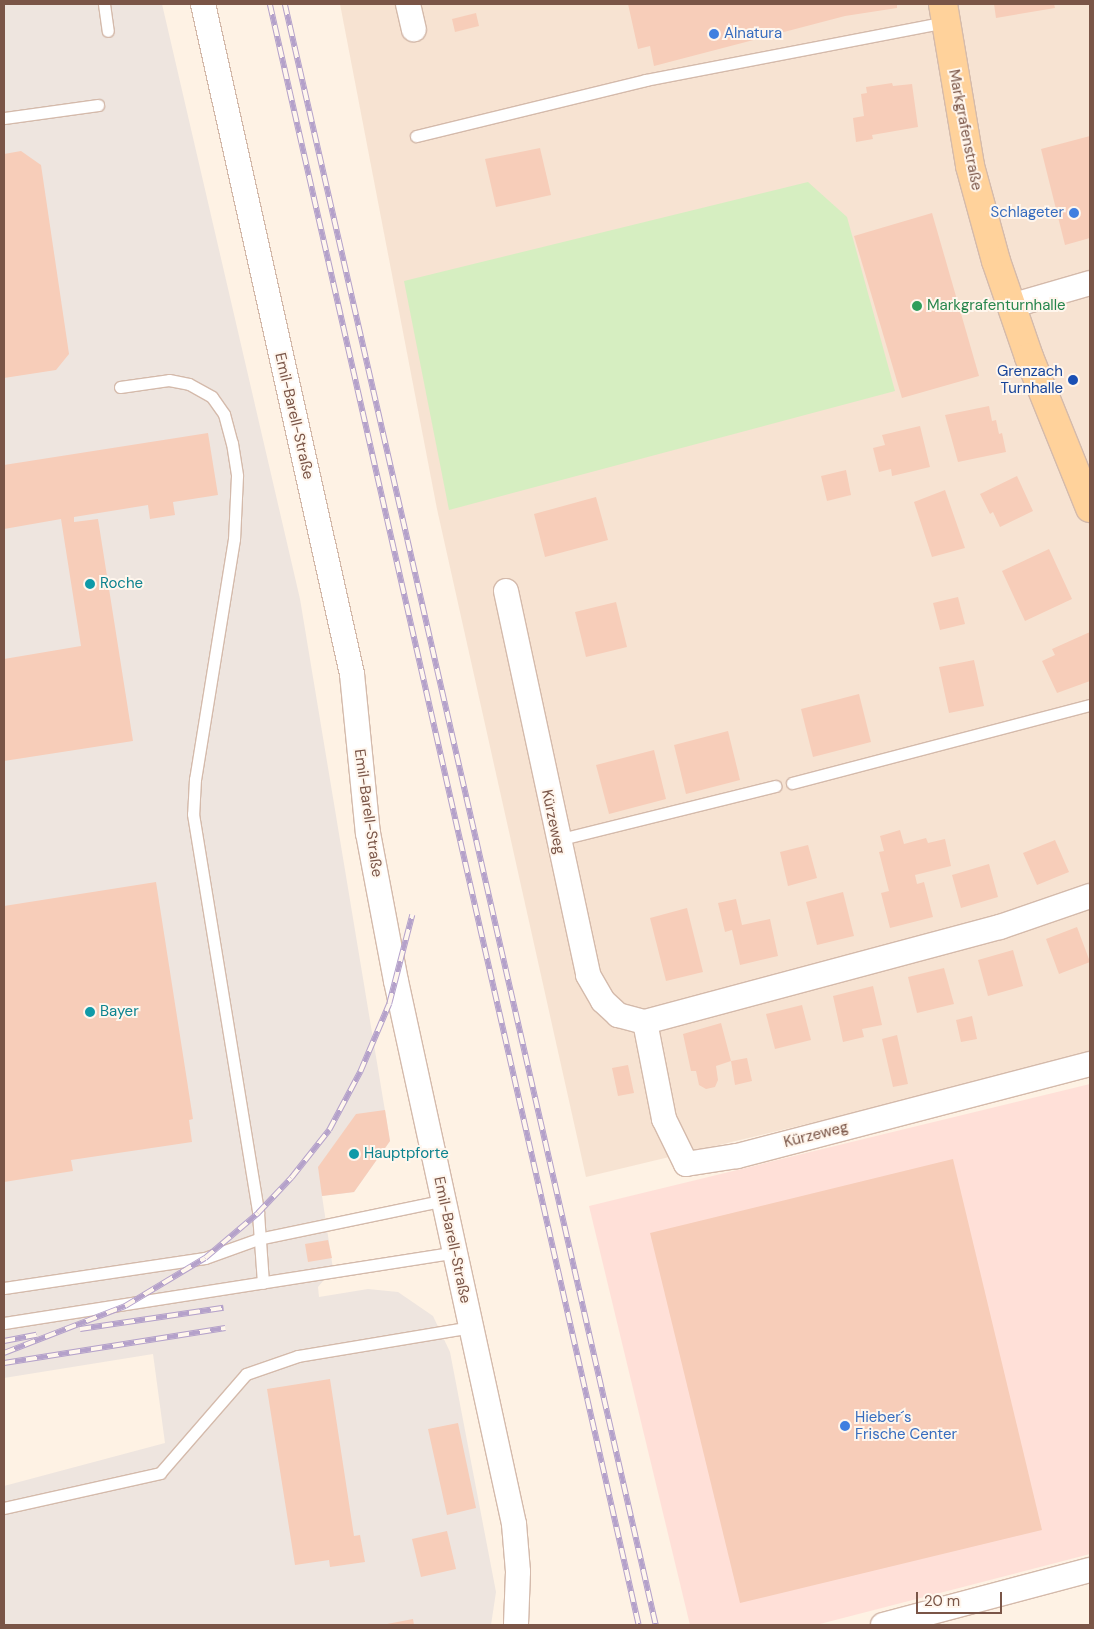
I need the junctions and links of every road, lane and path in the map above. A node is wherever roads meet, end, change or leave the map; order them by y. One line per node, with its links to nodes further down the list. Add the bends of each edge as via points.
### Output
1 (104, 4): 6 (lane)
2 (203, 4): 22 (street, Emil-Barell-Straße, via 352,674 368,833 396,981)
3 (408, 4): 5 (street)
4 (944, 13): 9 (lane, via 645,80); 11 (main road, Markgrafenstraße, via 970,166)
5 (414, 29)
6 (108, 32)
7 (98, 104): 8 (lane)
8 (4, 118)
9 (416, 136)
10 (1090, 283): 11 (street)
11 (1011, 306): 13 (main road, Markgrafenstraße)
12 (120, 387): 23 (lane, via 169,380 189,384 212,397 224,414 237,476 234,539 195,779 193,814 258,1213)
13 (1090, 508)
14 (506, 591): 18 (street, Kürzeweg)
15 (1090, 705): 16 (lane)
16 (792, 783)
17 (775, 786): 18 (lane)
18 (558, 840): 20 (street, Kürzeweg, via 588,975 603,1000 618,1015)
19 (1090, 896): 20 (street, Kürzeweg, via 1000,927)
20 (645, 1022): 21 (street, Kürzeweg, via 664,1119 686,1164 737,1156)
21 (1090, 1064)
22 (444, 1200): 23 (lane); 24 (street, Emil-Barell-Straße)
23 (258, 1239): 25 (lane); 26 (lane, via 205,1258)
24 (455, 1252): 25 (lane); 28 (street, Emil-Barell-Straße)
25 (263, 1283): 27 (lane)
26 (4, 1288)
27 (4, 1323)
28 (471, 1327): 29 (lane, via 298,1356 246,1374 160,1473); 31 (street, Emil-Barell-Straße, via 514,1524 518,1572)
29 (4, 1508)
30 (1090, 1570): 32 (street)
31 (516, 1625)
32 (883, 1625)

